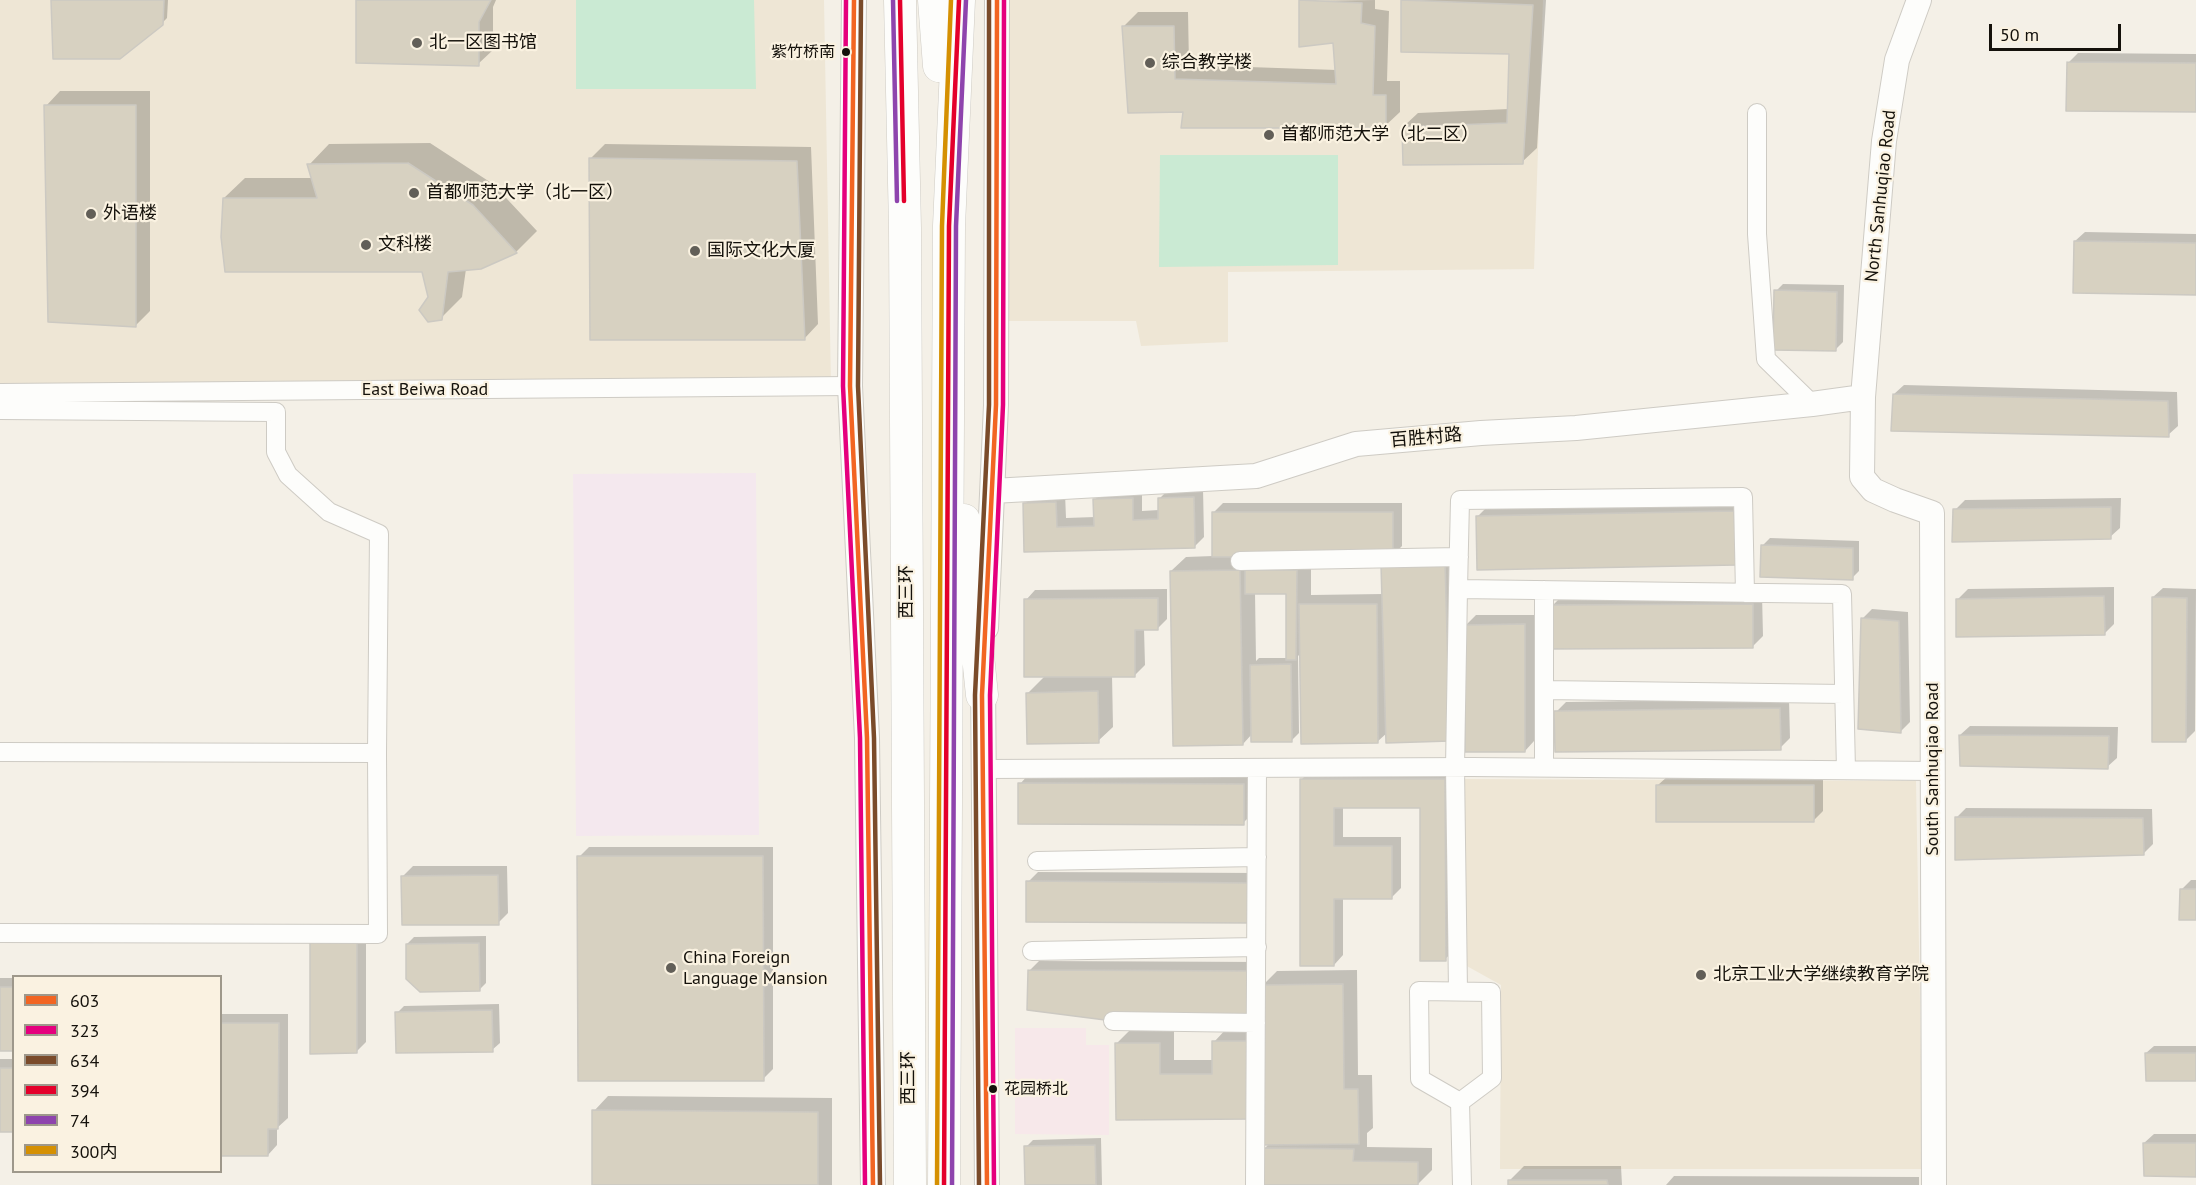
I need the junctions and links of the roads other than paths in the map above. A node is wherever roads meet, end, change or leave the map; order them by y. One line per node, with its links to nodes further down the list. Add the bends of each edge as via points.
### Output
1 (854, 0): 12 (street)
2 (900, 0): 10 (highway, 西三环)
3 (921, 0): 10 (highway)
4 (934, 0): 9 (highway)
5 (959, 0): 9 (highway, 西三环)
6 (997, 0): 17 (street)
7 (1919, 0): 14 (street, North Sanhuqiao Road, via 1897,60 1884,141)
8 (1757, 113): 15 (street, via 1757,234 1766,359)
9 (949, 226): 11 (highway, 西三环)
10 (905, 228): 44 (highway, 西三环)
11 (948, 373): 25 (highway); 45 (highway, 西三环)
12 (850, 386): 13 (street, East Beiwa Road); 43 (street, via 867,738)
13 (0, 393)
14 (1863, 397): 15 (street, 百胜村路); 33 (street, South Sanhuqiao Road, via 1862,477 1873,490 1932,513)
15 (1812, 404): 17 (street, 百胜村路, via 1576,428 1356,444 1256,476)
16 (0, 410): 27 (street, via 276,412 276,453 288,475 329,512 379,534)
17 (993, 491): 25 (street)
18 (1459, 557): 19 (street); 20 (street); 22 (street, via 1460,500 1743,497)
19 (1240, 561)
20 (1458, 589): 21 (street); 28 (street)
21 (1544, 590): 22 (street); 23 (street)
22 (1745, 593): 24 (street, via 1842,594)
23 (1544, 690): 24 (street); 29 (street)
24 (1844, 693): 32 (street)
25 (982, 695): 31 (street)
26 (0, 752): 27 (street)
27 (376, 753): 36 (street, via 378,934)
28 (1455, 767): 29 (street); 30 (street); 39 (street)
29 (1544, 767): 32 (street)
30 (1257, 768): 31 (street); 34 (street)
31 (983, 769): 46 (street)
32 (1846, 770): 33 (street)
33 (1934, 771): 49 (street, South Sanhuqiao Road)
34 (1257, 857): 35 (street); 37 (street)
35 (1037, 861)
36 (0, 933)
37 (1257, 947): 38 (street); 41 (street)
38 (1032, 951)
39 (1458, 991): 42 (street, via 1491,992 1492,1078); 42 (street, via 1419,991 1420,1079)
40 (1113, 1021): 41 (street)
41 (1256, 1023): 47 (street)
42 (1460, 1102): 48 (street)
43 (873, 1185)
44 (910, 1185)
45 (944, 1185)
46 (987, 1185)
47 (1255, 1185)
48 (1462, 1185)
49 (1934, 1185)

